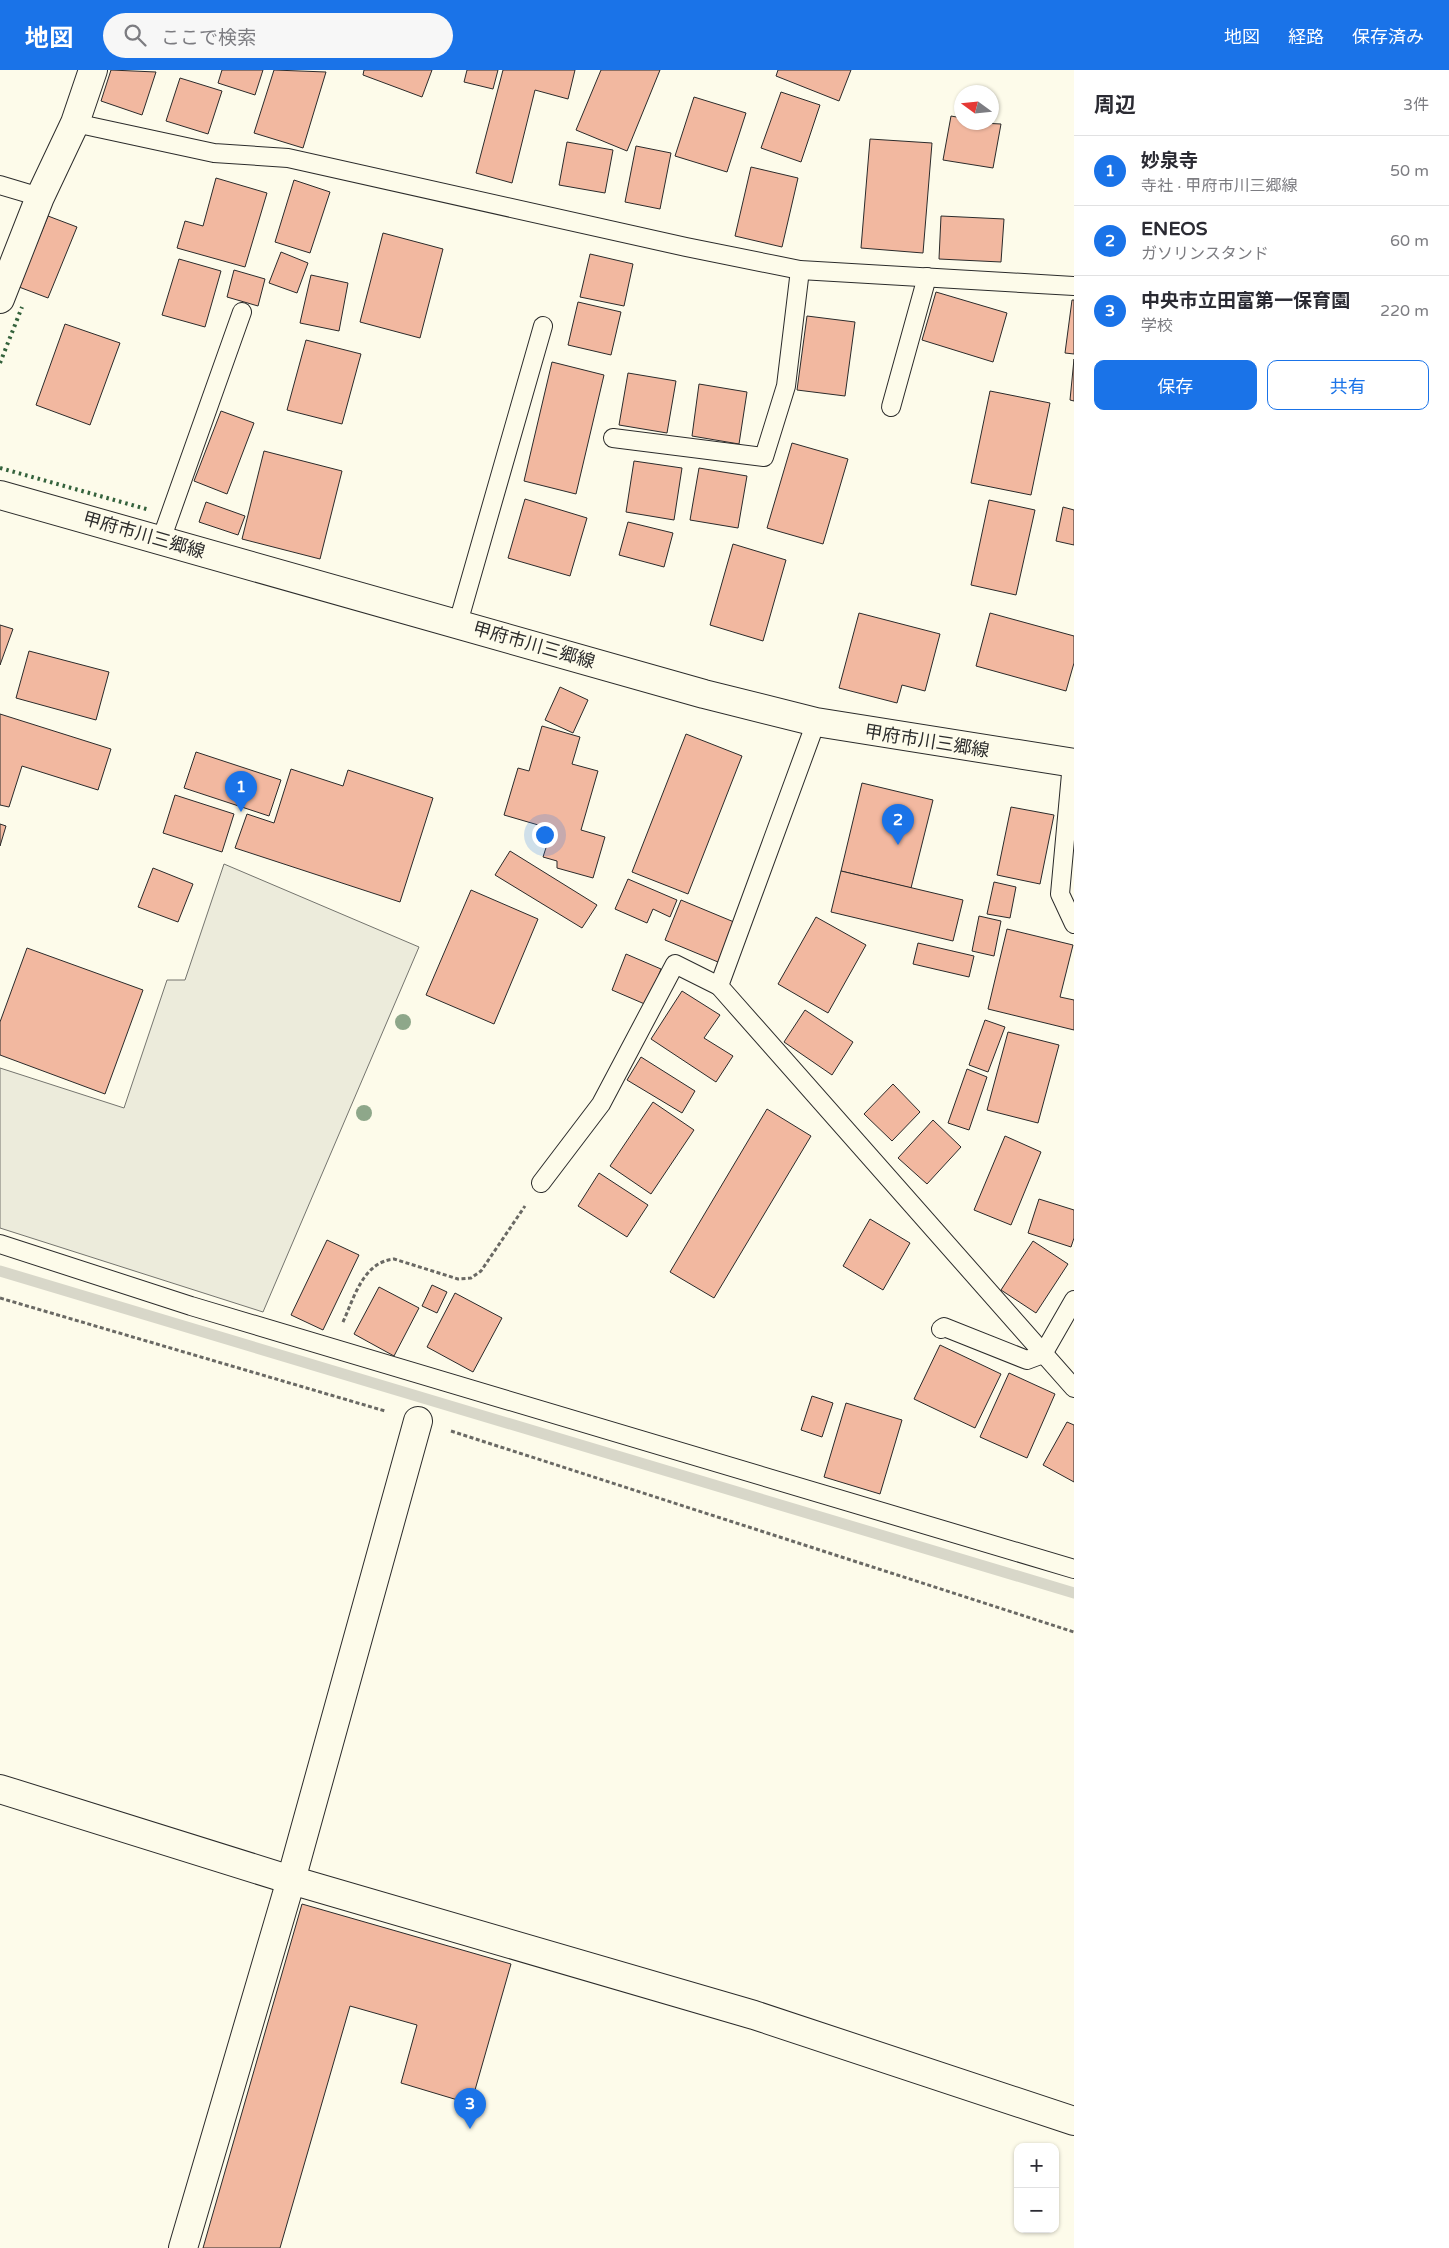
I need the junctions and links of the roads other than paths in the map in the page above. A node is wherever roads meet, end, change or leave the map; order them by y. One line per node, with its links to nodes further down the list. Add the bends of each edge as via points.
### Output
1 (93, 70): 2 (street)
2 (75, 123): 4 (street); 5 (lane, via 214,153 288,158)
3 (0, 185): 4 (lane)
4 (40, 197): 8 (street)
5 (800, 270): 6 (lane); 12 (lane, via 786,386 764,457)
6 (927, 277): 7 (lane); 11 (lane)
7 (1074, 286)
8 (0, 299)
9 (242, 312): 14 (lane)
10 (543, 326): 15 (lane)
11 (891, 407)
12 (613, 438)
13 (0, 495): 14 (street, 甲府市川三郷線)
14 (161, 540): 15 (street, 甲府市川三郷線)
15 (458, 623): 16 (street, 甲府市川三郷線, via 704,694)
16 (816, 722): 17 (street, 甲府市川三郷線); 19 (lane)
17 (1073, 763): 18 (lane, via 1060,894)
18 (1074, 924)
19 (719, 986): 20 (lane, via 675,964 601,1104); 24 (lane)
20 (541, 1183)
21 (0, 1244): 27 (lane, via 191,1306)
22 (1074, 1300): 24 (lane)
23 (940, 1329): 24 (lane, via 944,1327 1027,1360)
24 (1042, 1354): 25 (lane)
25 (1074, 1388)
26 (418, 1421): 29 (street)
27 (1074, 1569)
28 (0, 1789): 29 (street)
29 (291, 1880): 30 (street, via 754,2015); 31 (street)
30 (1074, 2120)
31 (183, 2248)

